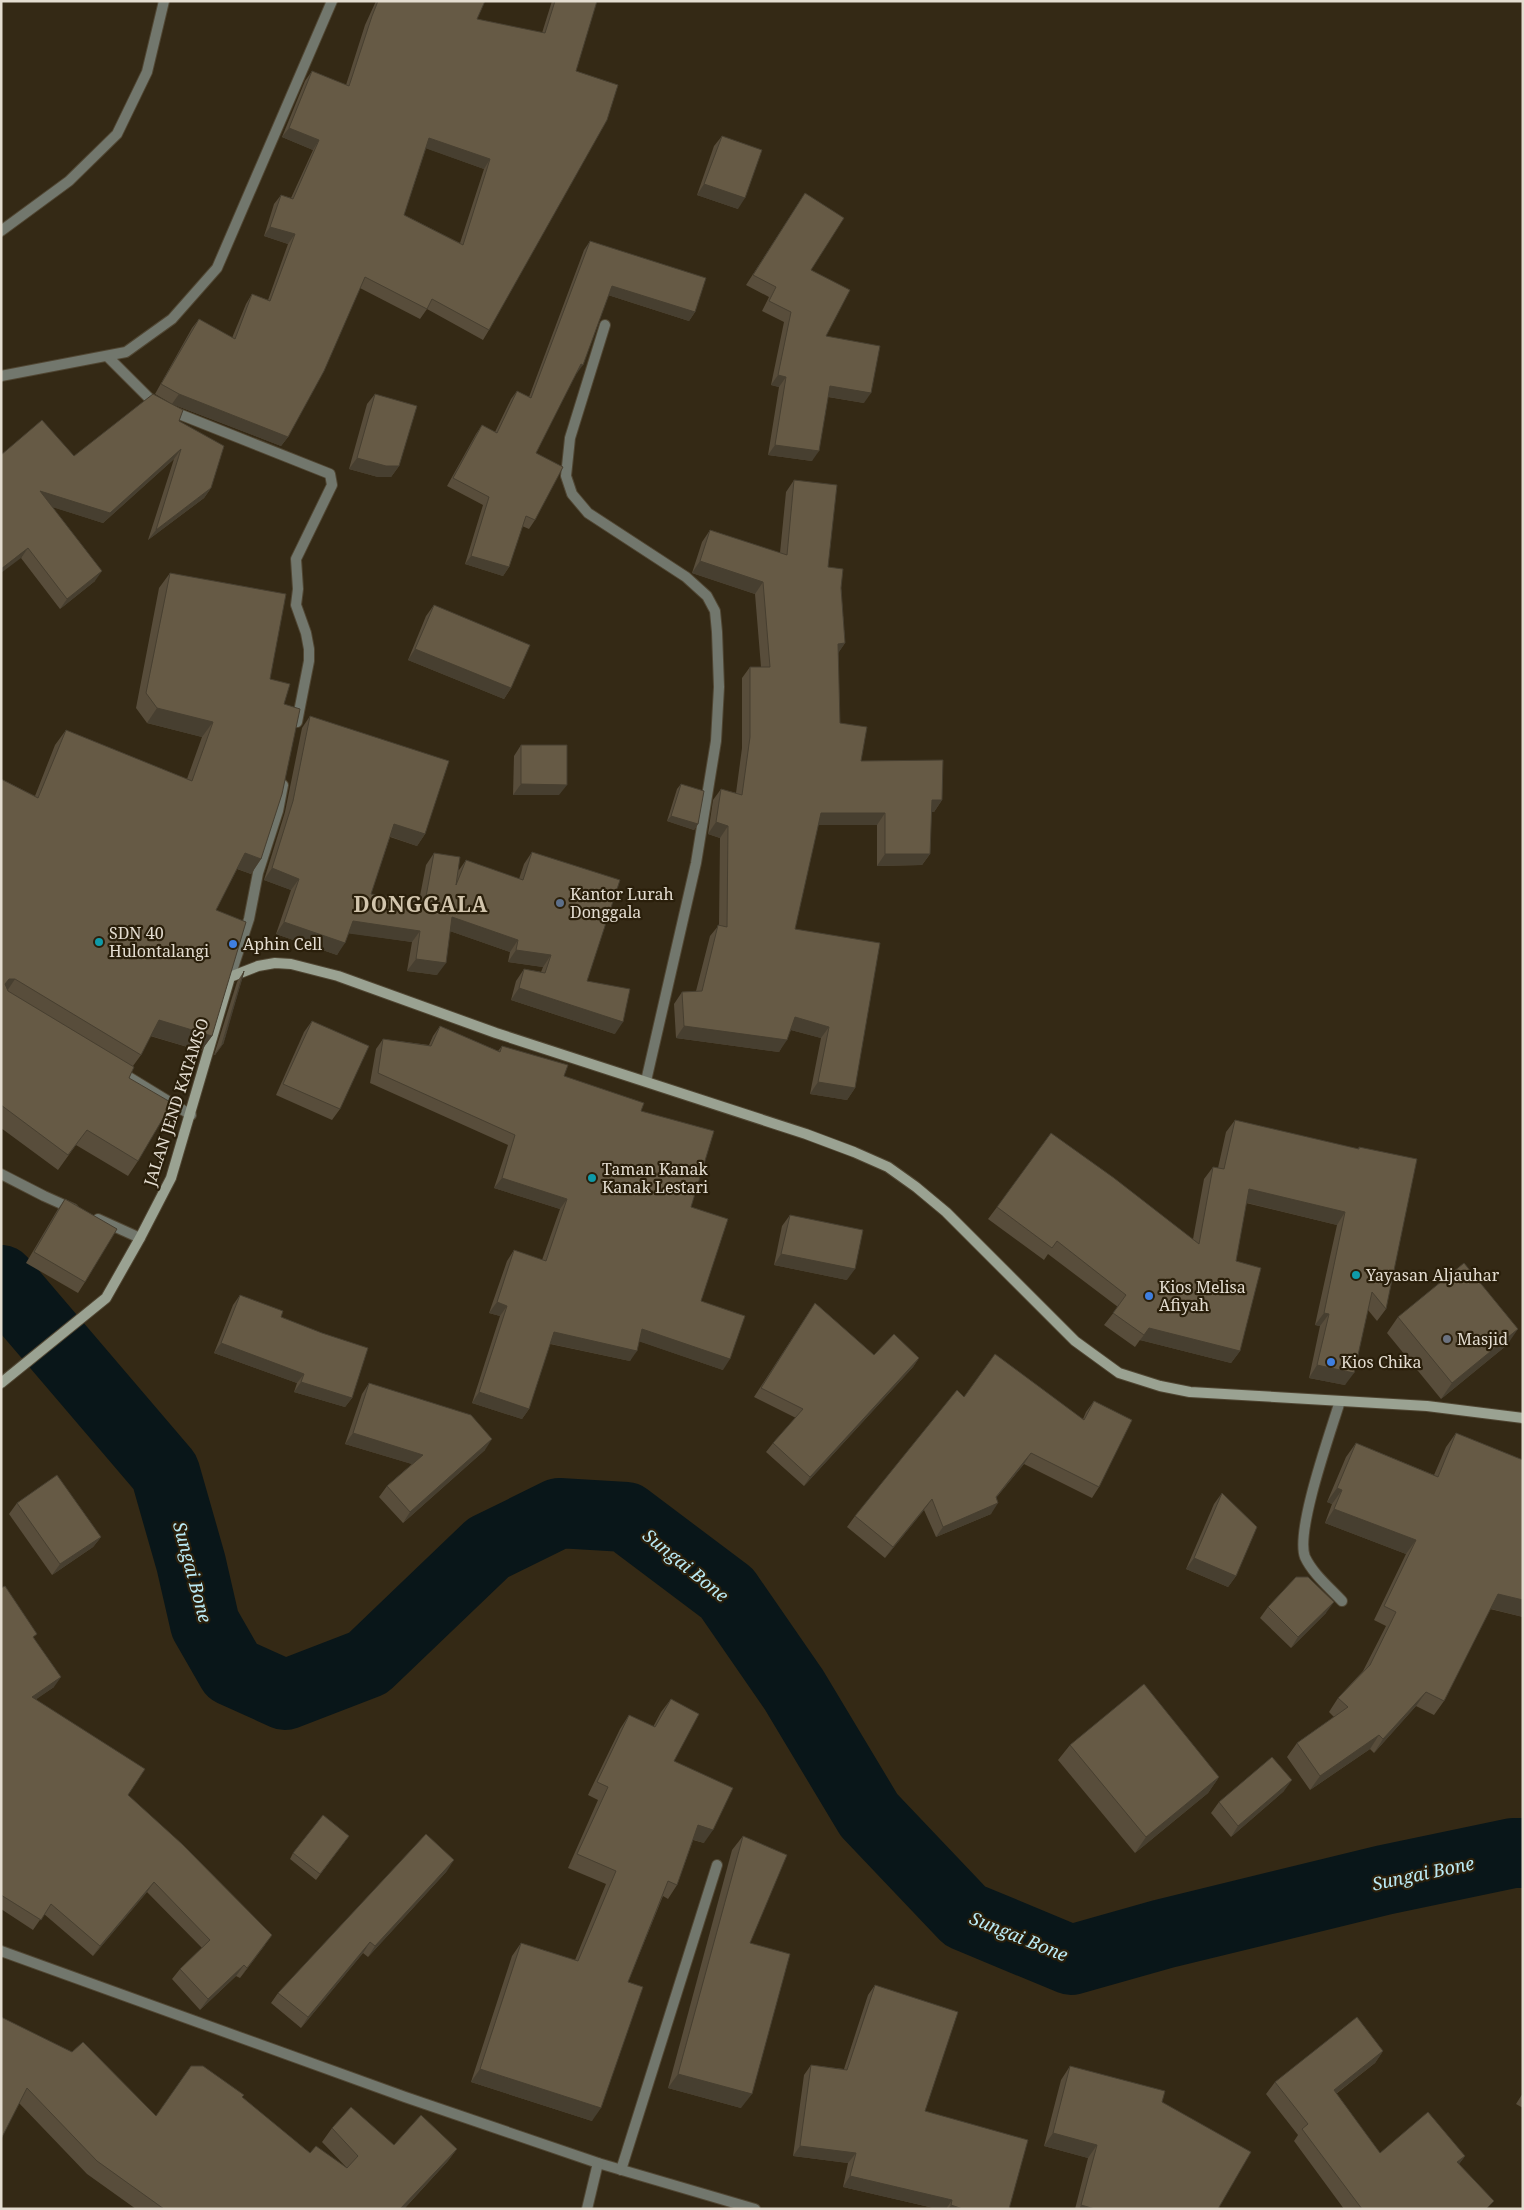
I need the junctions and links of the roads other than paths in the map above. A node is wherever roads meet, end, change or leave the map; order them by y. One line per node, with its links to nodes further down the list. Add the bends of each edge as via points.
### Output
1 (164, 1): 3 (street, via 147,72 117,134 69,181)
2 (332, 1): 5 (street, via 217,268 172,318 126,352)
3 (1, 231)
4 (605, 325): 11 (street, via 570,438 566,476 572,494 588,512 686,577 707,596 715,610 717,632 719,687 716,741 698,854)
5 (107, 356): 6 (street); 7 (street, via 150,399 169,410 330,474 332,485 296,559 296,605 306,633 309,661)
6 (1, 376)
7 (295, 729)
8 (286, 774): 9 (street)
9 (230, 977): 11 (street, via 258,966 291,964 338,976 496,1033); 12 (street, JALAN JEND KATAMSO)
10 (107, 1064): 12 (street)
11 (646, 1081): 16 (street, via 806,1134 888,1167 946,1212 1075,1342 1119,1373 1190,1392)
12 (191, 1114): 14 (street, JALAN JEND KATAMSO, via 171,1178)
13 (1, 1174): 14 (street)
14 (140, 1238): 15 (street, JALAN JEND KATAMSO, via 106,1298)
15 (1, 1383)
16 (1340, 1400): 17 (street, via 1427,1406); 18 (street, via 1307,1514 1304,1535 1305,1556 1315,1574)
17 (1523, 1418)
18 (1342, 1601)
19 (717, 1865): 22 (street)
20 (1, 1951): 21 (street, via 405,2098)
21 (598, 2163): 22 (street); 23 (street)
22 (621, 2170): 24 (street)
23 (587, 2209)
24 (755, 2209)

